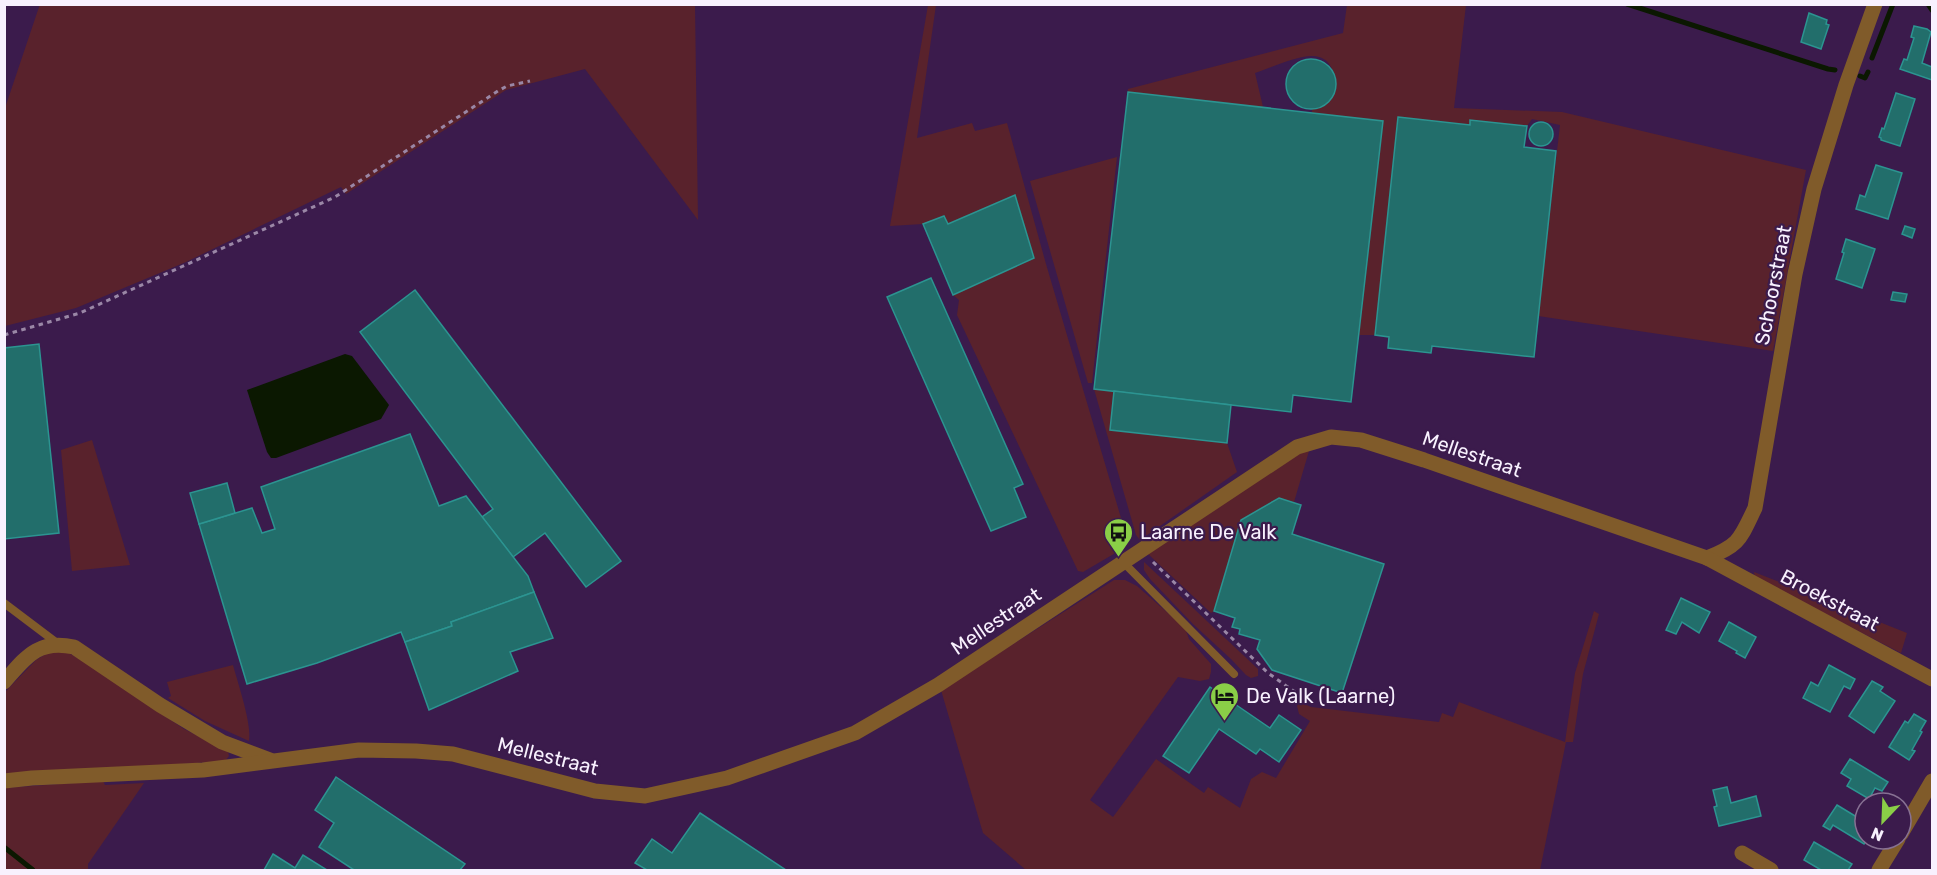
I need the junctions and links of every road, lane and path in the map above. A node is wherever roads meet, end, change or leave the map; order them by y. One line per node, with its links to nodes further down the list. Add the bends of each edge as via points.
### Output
1 (1875, 4): 5 (street, Schoorstraat, via 1814,189 1795,274 1755,508 1740,539)
2 (530, 81): 3 (path, via 498,91 334,197 80,313)
3 (4, 335)
4 (1141, 550): 5 (street, Mellestraat, via 1297,447 1330,437 1361,440 1424,460); 6 (street, Mellestraat); 12 (path, via 1268,673)
5 (1707, 558): 10 (street, Broekstraat)
6 (1123, 562): 9 (lane); 13 (street, Mellestraat, via 938,685 855,734 690,787 645,796 595,791 453,754 416,751 359,750)
7 (4, 603): 8 (lane)
8 (58, 644): 11 (street, via 38,648); 13 (street, Mellestraat, via 74,647 222,742)
9 (1234, 674)
10 (1932, 679)
11 (4, 681)
12 (1295, 692)
13 (272, 761): 14 (street, Mellestraat, via 203,770)
14 (4, 781)
15 (1932, 782): 16 (street)
16 (1913, 814)
17 (1891, 851): 20 (street)
18 (1742, 853): 19 (street)
19 (1771, 870)
20 (1879, 870)

